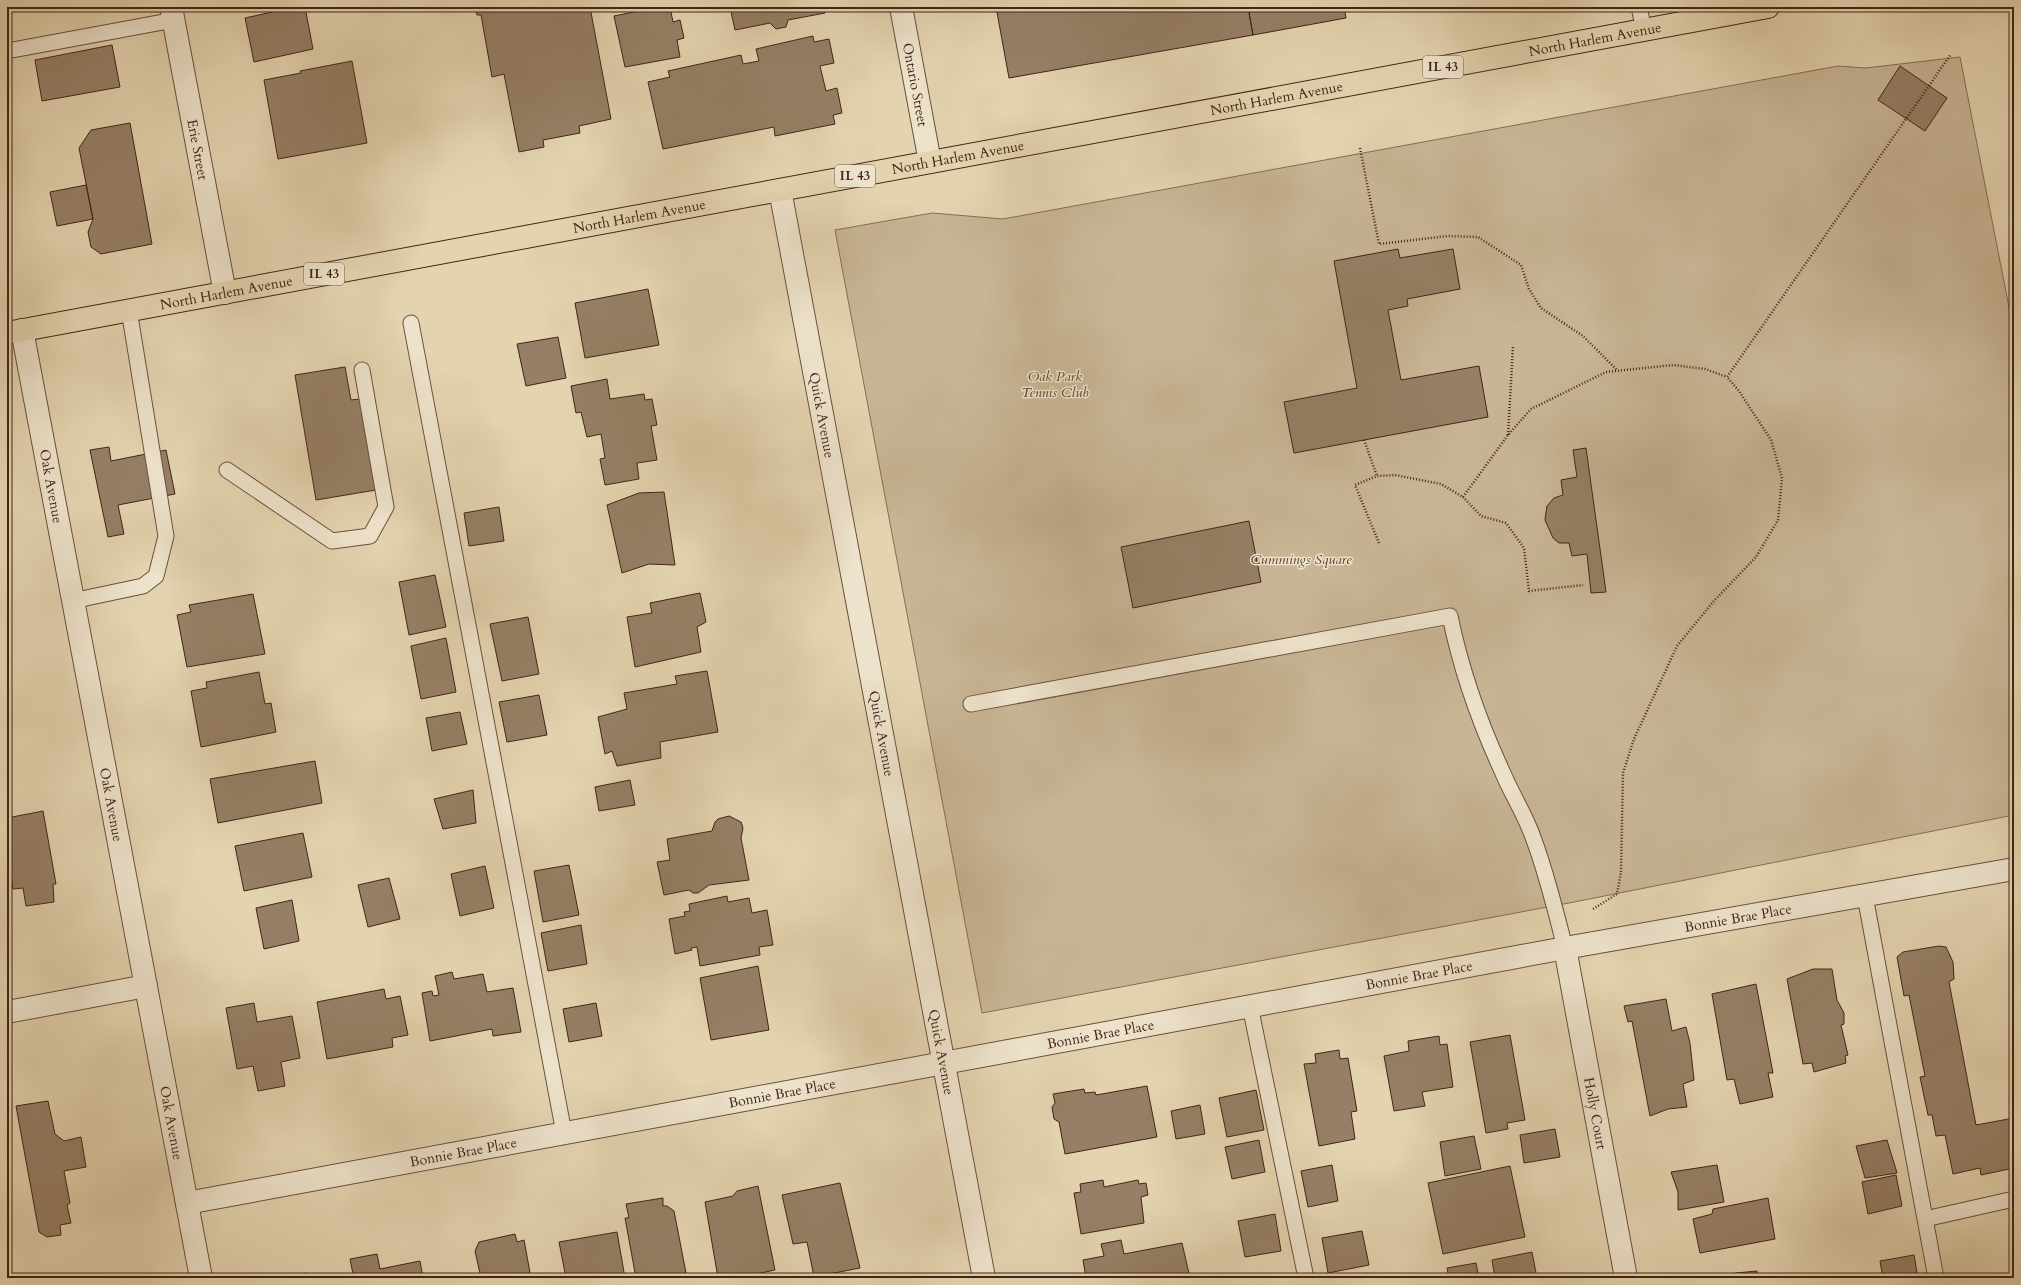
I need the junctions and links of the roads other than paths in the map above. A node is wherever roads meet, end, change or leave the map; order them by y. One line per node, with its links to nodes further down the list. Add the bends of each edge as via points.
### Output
1 (901, 7): 7 (street, Ontario Street)
2 (1640, 7): 5 (lane)
3 (1768, 7): 5 (main road, North Harlem Avenue / IL 43)
4 (172, 14): 6 (lane); 9 (street, Erie Street)
5 (1644, 30): 7 (main road, North Harlem Avenue / IL 43)
6 (7, 51)
7 (930, 162): 8 (main road, North Harlem Avenue / IL 43)
8 (780, 190): 9 (main road, North Harlem Avenue / IL 43); 23 (street, Quick Avenue)
9 (225, 293): 10 (main road, North Harlem Avenue / IL 43)
10 (129, 310): 12 (main road, North Harlem Avenue / IL 43); 15 (lane, via 166,536 156,576 143,586)
11 (411, 323): 24 (lane)
12 (15, 332): 15 (street, Oak Avenue)
13 (362, 370): 14 (lane, via 386,507 370,536 332,541)
14 (226, 470)
15 (72, 601): 20 (street, Oak Avenue)
16 (971, 704): 19 (lane, via 1450,616 1463,672 1478,717 1534,839 1547,878)
17 (2014, 869): 18 (street, Bonnie Brae Place)
18 (1865, 896): 19 (street, Bonnie Brae Place); 27 (lane)
19 (1564, 948): 21 (street, Bonnie Brae Place); 31 (street, Holly Court)
20 (146, 986): 22 (street); 26 (street, Oak Avenue)
21 (1250, 1006): 23 (street, Bonnie Brae Place); 30 (lane)
22 (7, 1012)
23 (944, 1062): 24 (street, Bonnie Brae Place); 29 (street, Quick Avenue)
24 (564, 1133): 26 (street, Bonnie Brae Place)
25 (2014, 1199): 27 (lane)
26 (187, 1203): 28 (street, Oak Avenue)
27 (1925, 1219): 32 (lane)
28 (201, 1278)
29 (984, 1278)
30 (1306, 1278)
31 (1626, 1278)
32 (1936, 1278)

